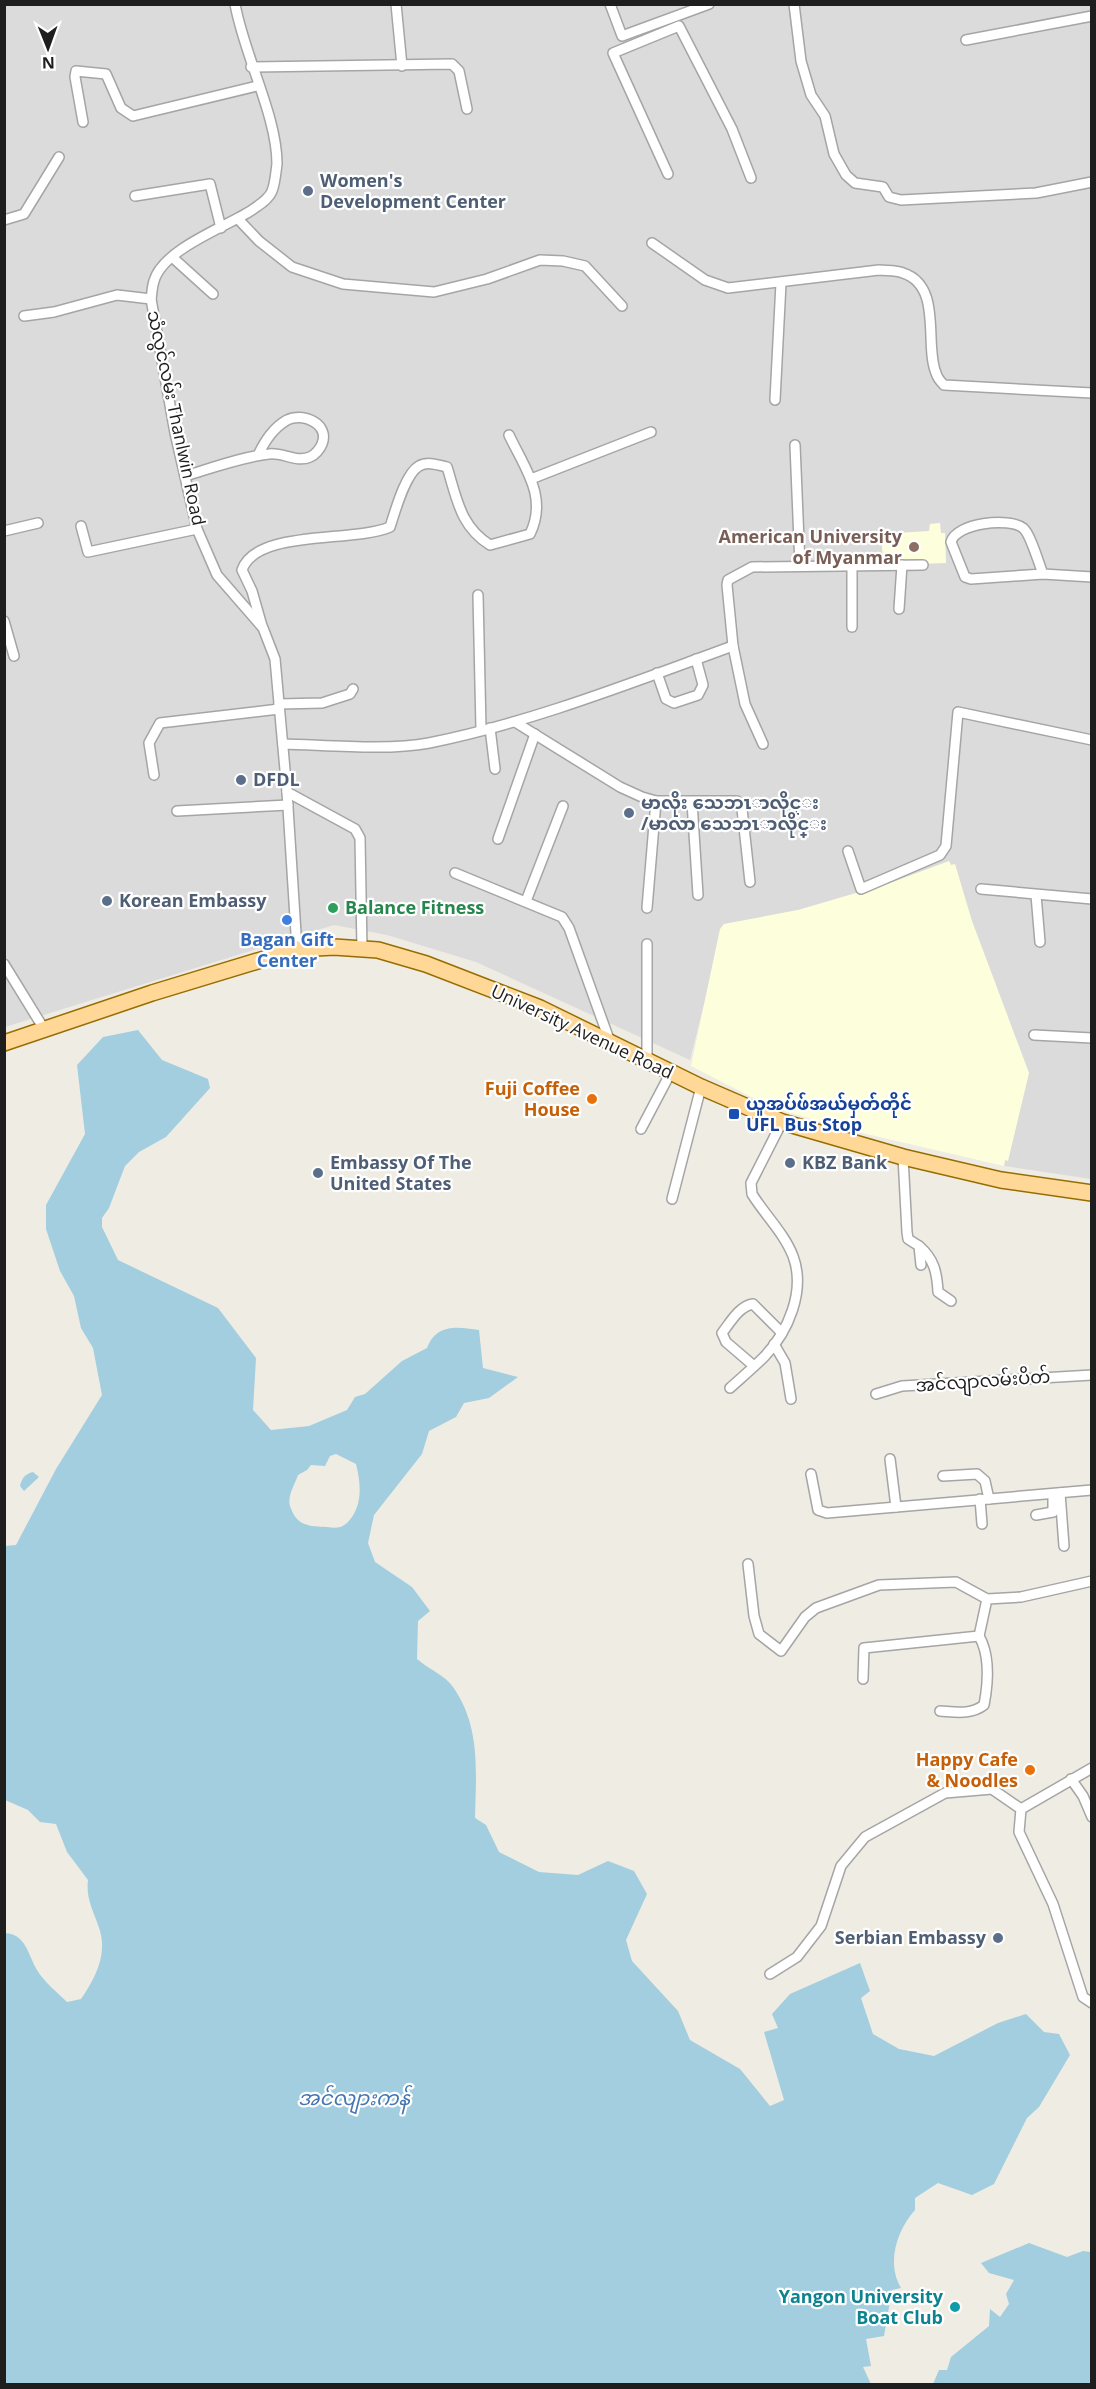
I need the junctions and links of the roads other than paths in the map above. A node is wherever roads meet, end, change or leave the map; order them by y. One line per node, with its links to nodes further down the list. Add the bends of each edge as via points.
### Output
1 (234, 4): 11 (street, သံလွင်လမ်း Thanlwin Road)
2 (396, 4): 10 (street)
3 (610, 4): 7 (street)
4 (710, 4): 7 (street)
5 (794, 4): 18 (street, via 801,61 811,95 825,116 834,153 855,183 875,184 883,187 889,197 901,200 1036,193)
6 (1092, 16): 8 (street)
7 (622, 36): 9 (street, via 617,42)
8 (966, 40)
9 (621, 50): 16 (street, via 614,53); 17 (street, via 679,26 732,129)
10 (402, 66): 11 (street); 13 (street, via 452,64 459,71)
11 (251, 67): 12 (street, သံလွင်လမ်း Thanlwin Road)
12 (257, 86): 14 (street, via 133,116 122,108 106,74 76,71); 20 (street, သံလွင်လမ်း Thanlwin Road, via 275,137 277,165 272,192)
13 (467, 110)
14 (84, 122)
15 (58, 157): 21 (street, via 24,214)
16 (668, 174)
17 (751, 178)
18 (1092, 182)
19 (135, 196): 22 (street, via 210,184)
20 (238, 219): 22 (street, သံလွင်လမ်း Thanlwin Road); 28 (street, via 292,267 343,284 434,292 540,260 563,261 585,266)
21 (4, 220)
22 (221, 228): 24 (street, သံလွင်လမ်း Thanlwin Road)
23 (652, 243): 25 (street, via 705,280 728,288)
24 (172, 258): 26 (street); 27 (street, သံလွင်လမ်း Thanlwin Road, via 154,279)
25 (781, 283): 30 (street, via 879,270 902,272 918,281 925,298 931,316 936,374 944,385); 31 (street)
26 (213, 294)
27 (151, 299): 29 (street, via 117,295); 36 (street, သံလွင်လမ်း Thanlwin Road)
28 (622, 306)
29 (24, 316)
30 (1092, 393)
31 (775, 400)
32 (651, 432): 37 (street)
33 (508, 435): 37 (street)
34 (795, 445): 42 (street)
35 (258, 455): 35 (street, via 309,458 324,438 312,420 288,419 275,428); 36 (street)
36 (185, 476): 40 (street, သံလွင်လမ်း Thanlwin Road)
37 (531, 479): 52 (street, via 538,500 538,519 530,534 499,543 490,545 465,522 447,467 432,463 418,466 410,476 390,527 374,534 287,541 262,548 246,560 242,570)
38 (38, 523): 41 (street)
39 (81, 526): 40 (street, via 88,552)
40 (198, 529): 52 (street, သံလွင်လမ်း Thanlwin Road, via 217,575)
41 (4, 531)
42 (800, 565): 43 (street); 53 (street, via 753,567 728,580)
43 (852, 565): 44 (street); 51 (street)
44 (902, 565): 45 (street); 49 (street)
45 (923, 565)
46 (1043, 574): 46 (street, via 965,577 952,538 972,526 1019,526 1026,531); 47 (street)
47 (1092, 577)
48 (478, 595): 60 (street)
49 (899, 609)
50 (4, 621): 54 (street)
51 (852, 627)
52 (263, 628): 58 (street, သံလွင်လမ်း Thanlwin Road, via 274,658)
53 (733, 646): 55 (street); 64 (street, via 745,704)
54 (14, 656)
55 (696, 659): 56 (street); 56 (street, via 703,685 698,695 675,704 666,699)
56 (657, 673): 59 (street)
57 (353, 689): 58 (street, via 350,694 322,703)
58 (279, 706): 63 (street, သံလွင်လမ်း Thanlwin Road); 66 (street, via 160,723 149,743)
59 (515, 722): 60 (street); 61 (street)
60 (485, 729): 63 (street, via 427,743); 65 (street)
61 (535, 734): 68 (street, via 620,787); 73 (street)
62 (1092, 740): 74 (street, via 958,712 946,846 939,855 861,889)
63 (283, 744): 67 (street, သံလွင်လမ်း Thanlwin Road)
64 (763, 744)
65 (495, 769)
66 (154, 775)
67 (287, 792): 70 (street, သံလွင်လမ်း Thanlwin Road); 86 (street, via 355,829 360,838)
68 (656, 801): 69 (street); 82 (street)
69 (692, 802): 76 (street, via 741,804); 78 (street)
70 (288, 806): 72 (street); 85 (street, သံလွင်လမ်း Thanlwin Road)
71 (563, 806): 81 (street)
72 (177, 811)
73 (498, 839)
74 (848, 851)
75 (455, 873): 81 (street)
76 (750, 882)
77 (981, 890): 79 (street)
78 (698, 895)
79 (1036, 895): 80 (street); 83 (street)
80 (1092, 899)
81 (526, 901): 91 (street, via 562,917 569,928)
82 (647, 908)
83 (1040, 942)
84 (647, 944): 93 (street)
85 (297, 949): 86 (main road, University Avenue Road); 88 (main road, University Avenue Road)
86 (362, 949): 91 (main road, University Avenue Road, via 426,964 540,1008)
87 (4, 964): 88 (street)
88 (44, 1029): 92 (main road, University Avenue Road)
89 (1034, 1035): 90 (street)
90 (1092, 1038)
91 (610, 1042): 93 (main road, University Avenue Road)
92 (4, 1043)
93 (647, 1060): 94 (main road, University Avenue Road)
94 (671, 1072): 95 (main road, University Avenue Road); 97 (street)
95 (700, 1088): 96 (main road, University Avenue Road); 100 (street)
96 (782, 1122): 98 (main road, University Avenue Road); 104 (street, via 751,1183 752,1194 793,1256 798,1280 795,1303)
97 (641, 1129)
98 (903, 1157): 99 (main road, University Avenue Road, via 1020,1184); 101 (street, via 908,1239)
99 (1092, 1193)
100 (672, 1199)
101 (919, 1246): 102 (street); 103 (street, via 935,1267 938,1292)
102 (921, 1265)
103 (951, 1301)
104 (782, 1334): 105 (street); 106 (street, via 753,1304 741,1310 722,1333 726,1342)
105 (774, 1344): 106 (street); 110 (street, via 785,1363)
106 (754, 1366): 108 (street)
107 (1092, 1375): 109 (street, အင်လျာလမ်းပိတ်, via 902,1386)
108 (730, 1388)
109 (876, 1394)
110 (791, 1399)
111 (890, 1459): 117 (street)
112 (811, 1474): 117 (street, via 818,1509 826,1513)
113 (943, 1476): 116 (street, via 977,1474 985,1480)
114 (1092, 1491): 115 (street)
115 (1057, 1493): 116 (street); 118 (street, via 1053,1512); 120 (street)
116 (984, 1499): 117 (street); 119 (street)
117 (896, 1507)
118 (1036, 1515)
119 (982, 1524)
120 (1064, 1546)
121 (748, 1564): 123 (street, via 759,1634 780,1651 816,1608 879,1585 956,1582)
122 (1092, 1581): 123 (street, via 1021,1597)
123 (987, 1599): 124 (street)
124 (979, 1636): 125 (street, via 870,1645 864,1648 862,1656); 126 (street, via 987,1666 984,1705 967,1712)
125 (863, 1679)
126 (940, 1711)
127 (1092, 1768): 128 (street)
128 (1071, 1779): 129 (street); 130 (street)
129 (1021, 1809): 131 (street, via 992,1789 945,1793 865,1837 842,1866 821,1926 797,1957); 132 (street, via 1019,1832 1053,1904 1083,1998)
130 (1092, 1817)
131 (770, 1974)
132 (1092, 2003)

